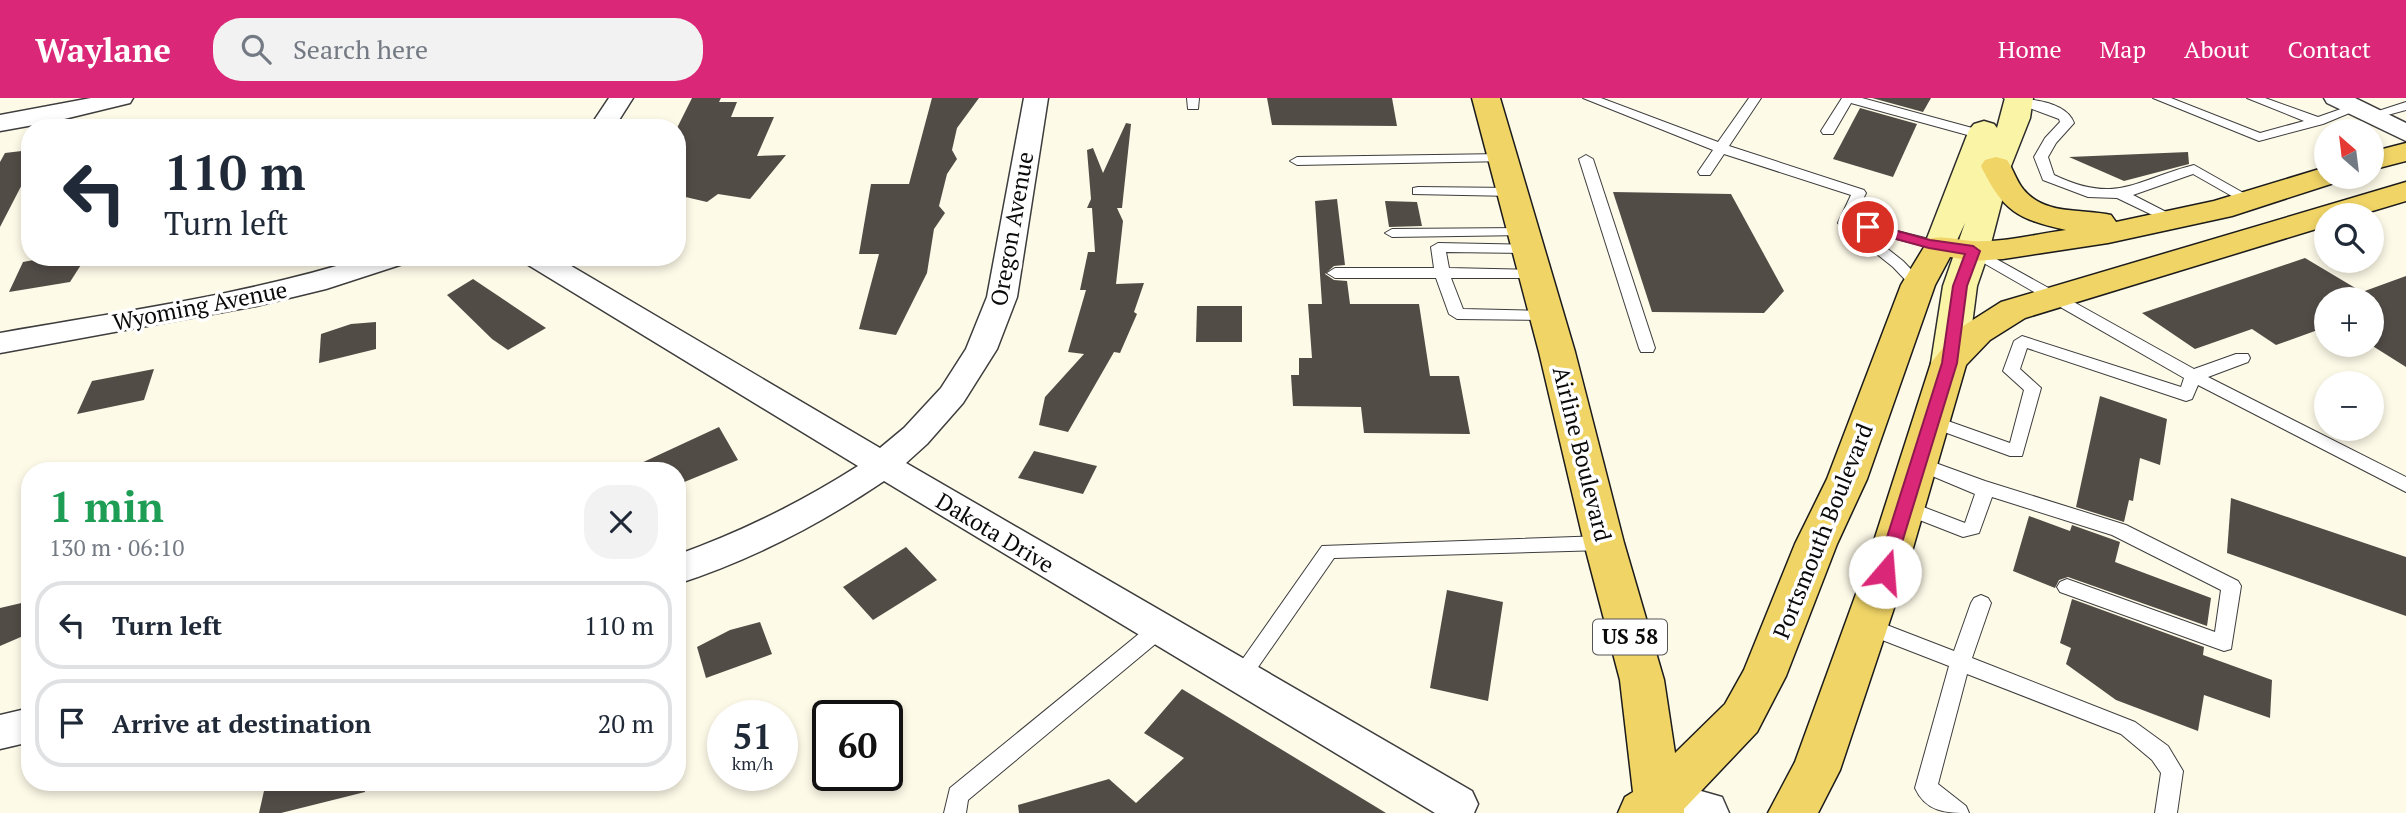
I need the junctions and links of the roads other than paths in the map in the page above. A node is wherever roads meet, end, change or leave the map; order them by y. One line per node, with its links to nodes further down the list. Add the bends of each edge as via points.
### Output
1 (121, 98): 12 (street)
2 (621, 98): 13 (street)
3 (1035, 98): 56 (street, Oregon Avenue, via 995,320 951,397)
4 (1486, 98): 24 (main road, Airline Boulevard / US 58)
5 (1589, 98): 22 (lane)
6 (1755, 98): 22 (lane)
7 (2158, 98): 17 (lane, via 2259,137)
8 (2252, 98): 14 (lane)
9 (2013, 99): 21 (main road, via 1992,110); 28 (main road, via 2016,118); 34 (lane, via 2065,117 2067,123 2041,157 2048,177 2072,190)
10 (2406, 106): 11 (lane)
11 (2356, 107): 15 (lane); 20 (street)
12 (25, 119)
13 (607, 119)
14 (2314, 119)
15 (2324, 119)
16 (21, 120): 18 (street)
17 (2314, 122)
18 (0, 123)
19 (1828, 131): 21 (lane, via 1847,98)
20 (2406, 133)
21 (1982, 135): 39 (main road)
22 (1721, 148): 29 (lane); 37 (lane, via 1859,193)
23 (2406, 152): 25 (main road)
24 (1503, 158): 27 (lane); 33 (main road, Airline Boulevard / US 58)
25 (2384, 158)
26 (1586, 159): 50 (lane)
27 (1297, 161)
28 (1996, 166): 36 (main road, via 2017,200 2048,215 2092,223); 41 (main road)
29 (1705, 172)
30 (2314, 180): 35 (main road)
31 (1418, 191): 33 (lane)
32 (2406, 191): 47 (main road)
33 (1513, 192): 40 (main road, Airline Boulevard / US 58)
34 (2120, 194): 35 (lane, via 2194,169); 36 (lane)
35 (2235, 205): 36 (main road); 47 (main road, via 2048,273)
36 (2169, 219): 41 (main road, via 2108,233)
37 (1845, 223): 39 (lane); 46 (lane)
38 (1392, 233): 40 (lane)
39 (1940, 246): 41 (main road); 46 (main road, Portsmouth Boulevard)
40 (1528, 251): 45 (lane); 45 (lane, via 1438,247); 48 (main road, Airline Boulevard / US 58)
41 (1973, 251): 47 (lane); 52 (main road, via 1960,286)
42 (368, 266): 49 (street, Wyoming Avenue, via 256,297)
43 (551, 266): 56 (street, Dakota Drive)
44 (1335, 273): 45 (lane)
45 (1443, 273): 48 (lane, via 1457,314)
46 (1918, 285): 71 (main road, Portsmouth Boulevard, via 1847,479 1764,676 1741,718)
47 (2061, 295): 52 (main road, via 1986,323 1964,341); 53 (lane)
48 (1546, 316): 60 (main road, Airline Boulevard / US 58)
49 (0, 343)
50 (1647, 348)
51 (2242, 358): 53 (lane)
52 (1949, 363): 54 (main road)
53 (2193, 376): 54 (lane, via 2186,395 2022,341 2011,371 2033,388 2016,452); 57 (lane)
54 (1931, 421): 55 (main road)
55 (1919, 463): 58 (lane); 59 (main road)
56 (882, 466): 61 (street, Oregon Avenue, via 793,523); 65 (street, Dakota Drive)
57 (2406, 485)
58 (1979, 486): 59 (lane, via 1984,493 1972,528 1963,530); 62 (lane, via 2119,530 2231,586 2224,643)
59 (1905, 507): 64 (main road)
60 (1604, 544): 67 (lane, via 1329,551); 71 (main road, Airline Boulevard / US 58, via 1642,680)
61 (686, 567)
62 (2067, 587)
63 (1981, 603): 66 (lane)
64 (1866, 625): 66 (lane); 74 (main road, via 1816,770)
65 (1158, 630): 67 (street, Dakota Drive); 72 (lane, via 958,795)
66 (1960, 662): 75 (lane, via 1926,788); 76 (lane, via 2128,728 2160,753 2172,771)
67 (1240, 677): 70 (street, Dakota Drive)
68 (21, 727): 69 (street)
69 (0, 732)
70 (1457, 804)
71 (1658, 810): 73 (street)
72 (955, 813)
73 (1705, 813)
74 (1792, 813)
75 (1958, 813)
76 (2166, 813)

